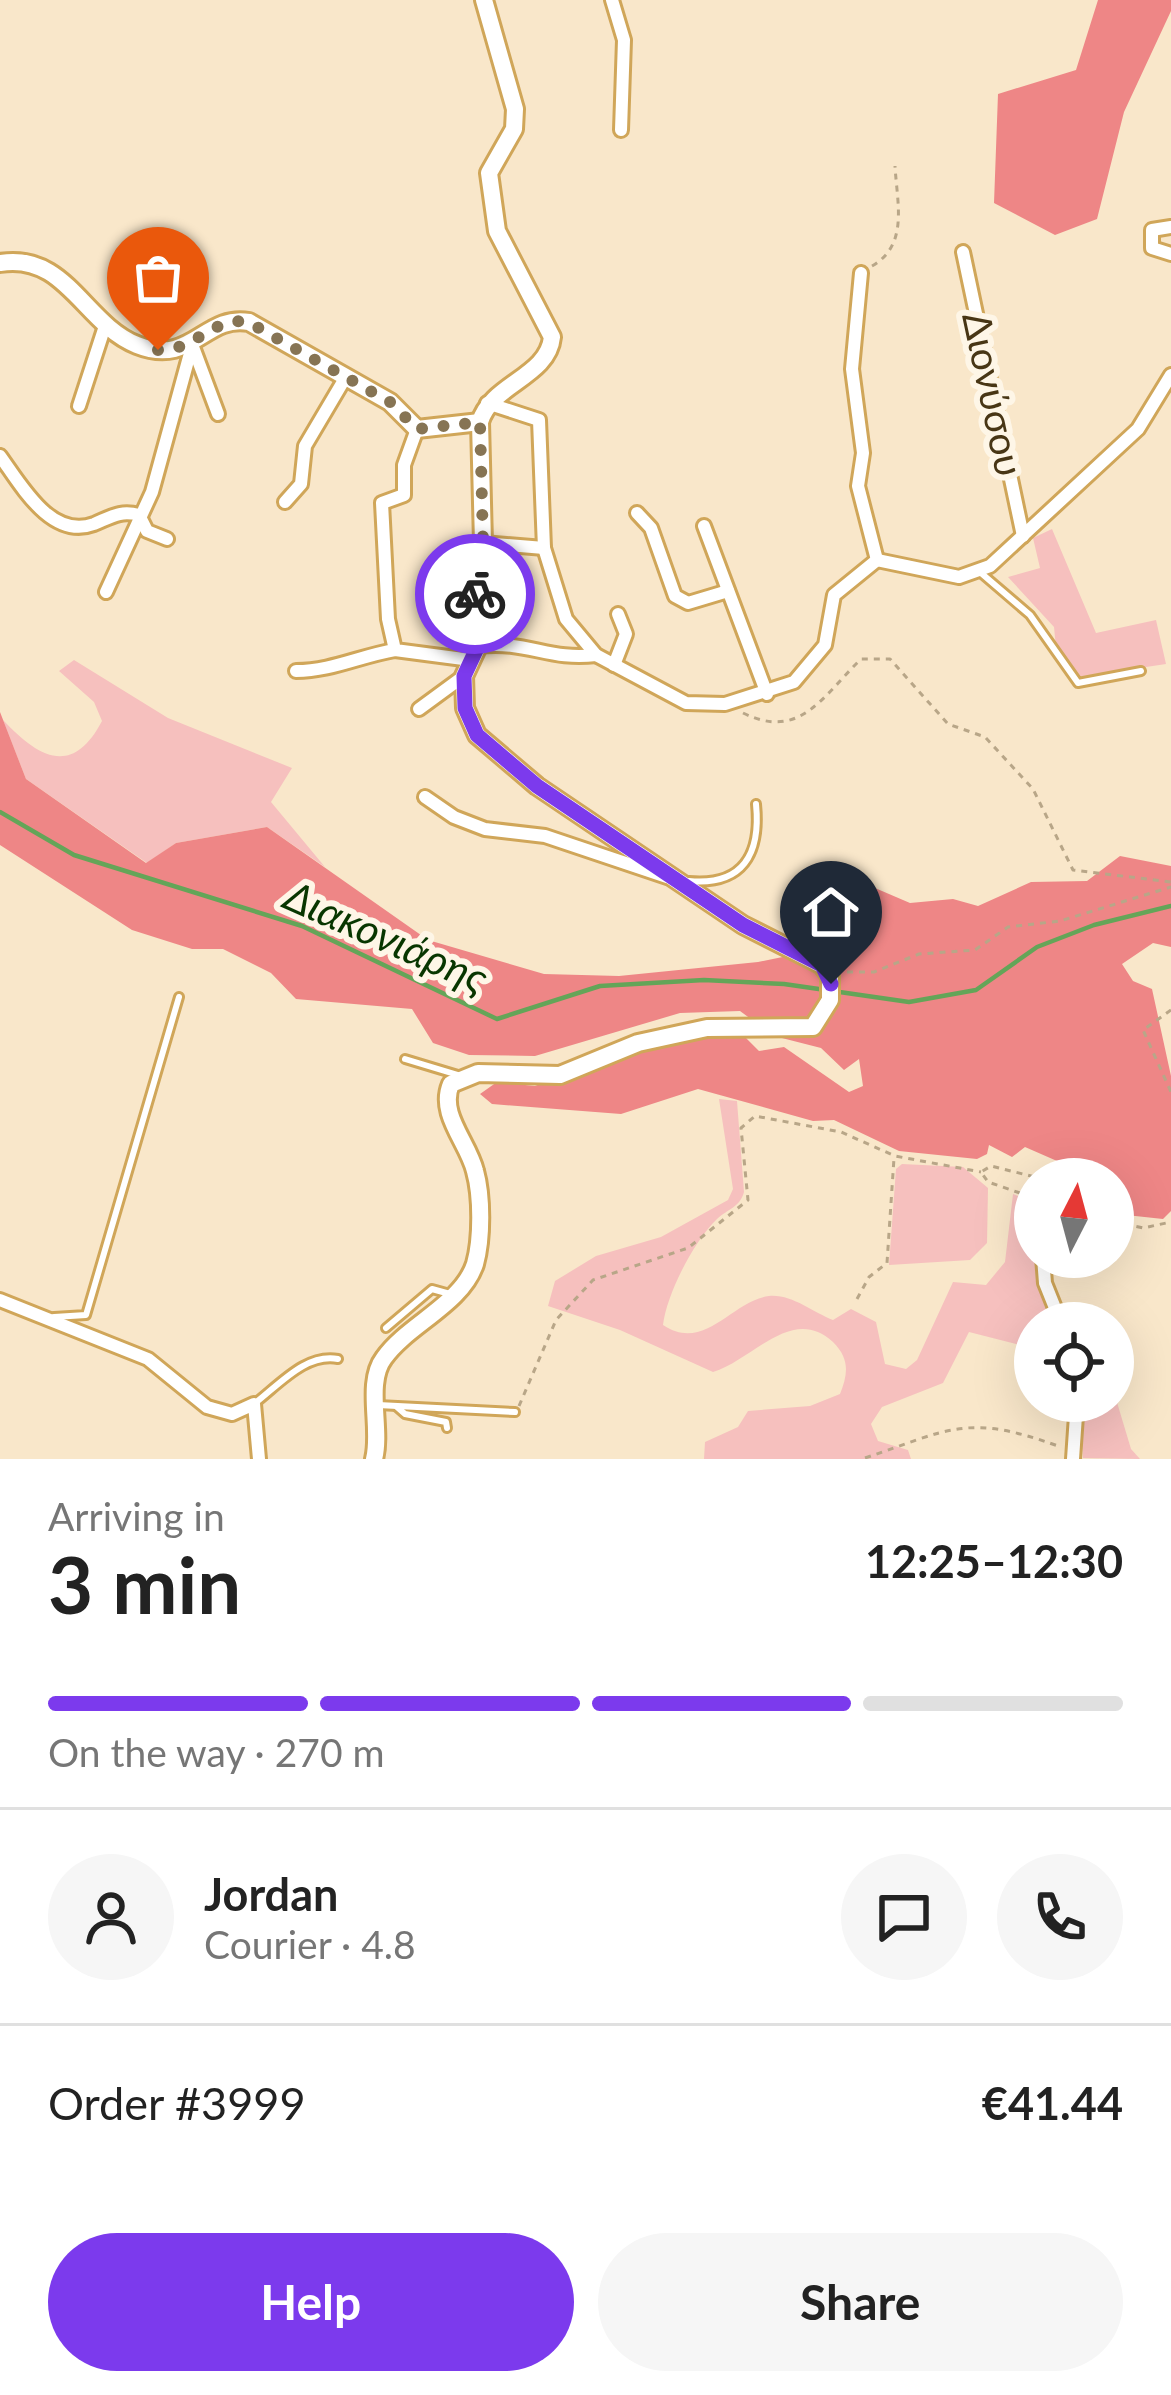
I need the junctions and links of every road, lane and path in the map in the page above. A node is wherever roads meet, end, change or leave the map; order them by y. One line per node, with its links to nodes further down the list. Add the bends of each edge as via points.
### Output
1 (612, 0): 3 (street, via 624,40)
2 (483, 1): 14 (main road, via 516,119 489,173 497,231 551,337 546,357)
3 (621, 130)
4 (895, 166): 9 (path, via 899,235 886,259)
5 (1171, 227): 7 (street, via 1152,230 1152,248)
6 (963, 251): 24 (street, Διονύσου)
7 (1171, 254)
8 (0, 263): 10 (main road, via 55,274)
9 (861, 274): 28 (street, via 853,370 863,453 858,486)
10 (105, 326): 11 (main road, via 144,348); 15 (street)
11 (192, 346): 13 (main road, via 216,327 248,322); 16 (street); 22 (street)
12 (1171, 375): 24 (street, via 1138,429)
13 (344, 380): 18 (main road, via 390,402); 20 (street, via 305,446 301,484)
14 (487, 403): 17 (main road); 27 (street, via 539,420)
15 (79, 406)
16 (218, 414)
17 (480, 422): 18 (main road); 26 (main road)
18 (417, 429): 33 (street, via 404,495 382,503)
19 (0, 456): 22 (street, via 63,525)
20 (285, 502)
21 (637, 513): 30 (street, via 651,528 675,596 688,603)
22 (139, 515): 25 (street, via 147,531); 31 (street)
23 (704, 526): 30 (street)
24 (1023, 536): 29 (street)
25 (167, 539)
26 (483, 543): 27 (street); 35 (main road)
27 (544, 548): 34 (street, via 566,619)
28 (878, 560): 29 (street, via 959,577); 39 (street, via 834,595 825,645 794,682)
29 (978, 570): 38 (lane, via 1030,615 1078,683)
30 (728, 591): 39 (street)
31 (106, 592)
32 (618, 614): 36 (street, via 626,634)
33 (394, 650): 35 (street); 37 (street, via 326,671)
34 (596, 655): 35 (street, via 556,656 515,641); 36 (street)
35 (471, 660): 41 (street); 44 (main road, via 465,708 477,735 537,786)
36 (614, 664): 40 (street, via 686,704)
37 (296, 671)
38 (1141, 671)
39 (766, 694): 40 (street)
40 (725, 704): 45 (path, via 766,725 796,722 861,659 890,659 948,724 985,737 1033,789 1073,870)
41 (419, 709)
42 (425, 797): 44 (street, via 484,829 545,836)
43 (756, 804): 44 (lane, via 756,840 741,872 721,881)
44 (680, 880): 46 (main road)
45 (1171, 885): 46 (path, via 1060,921 1008,927 974,950 920,954)
46 (829, 985): 50 (main road, via 820,1021 802,1030 706,1028 638,1042 552,1077)
47 (179, 998): 61 (lane, via 86,1315)
48 (1171, 1010): 51 (path, via 1143,1030)
49 (405, 1059): 50 (lane)
50 (462, 1077): 58 (main road, via 447,1104 476,1172 478,1228 474,1265)
51 (1171, 1092)
52 (895, 1156): 54 (path); 59 (path, via 887,1263); 66 (path, via 842,1132 746,1120 748,1200 688,1248 593,1280 543,1342)
53 (1014, 1169): 54 (path)
54 (981, 1172): 55 (path)
55 (1014, 1192)
56 (1171, 1222): 57 (path)
57 (1134, 1226)
58 (451, 1295): 62 (lane, via 432,1289); 65 (main road, via 384,1357 377,1370)
59 (857, 1299)
60 (0, 1300): 61 (street)
61 (45, 1317): 64 (street, via 148,1358 207,1407 232,1414)
62 (386, 1328)
63 (338, 1359): 64 (lane, via 304,1364)
64 (254, 1404): 71 (street)
65 (386, 1405): 66 (lane); 68 (lane); 72 (main road)
66 (515, 1412)
67 (1076, 1422): 69 (street)
68 (447, 1428)
69 (1074, 1456): 70 (path, via 1018,1432 963,1424)
70 (865, 1458)
71 (259, 1459)
72 (374, 1459)

